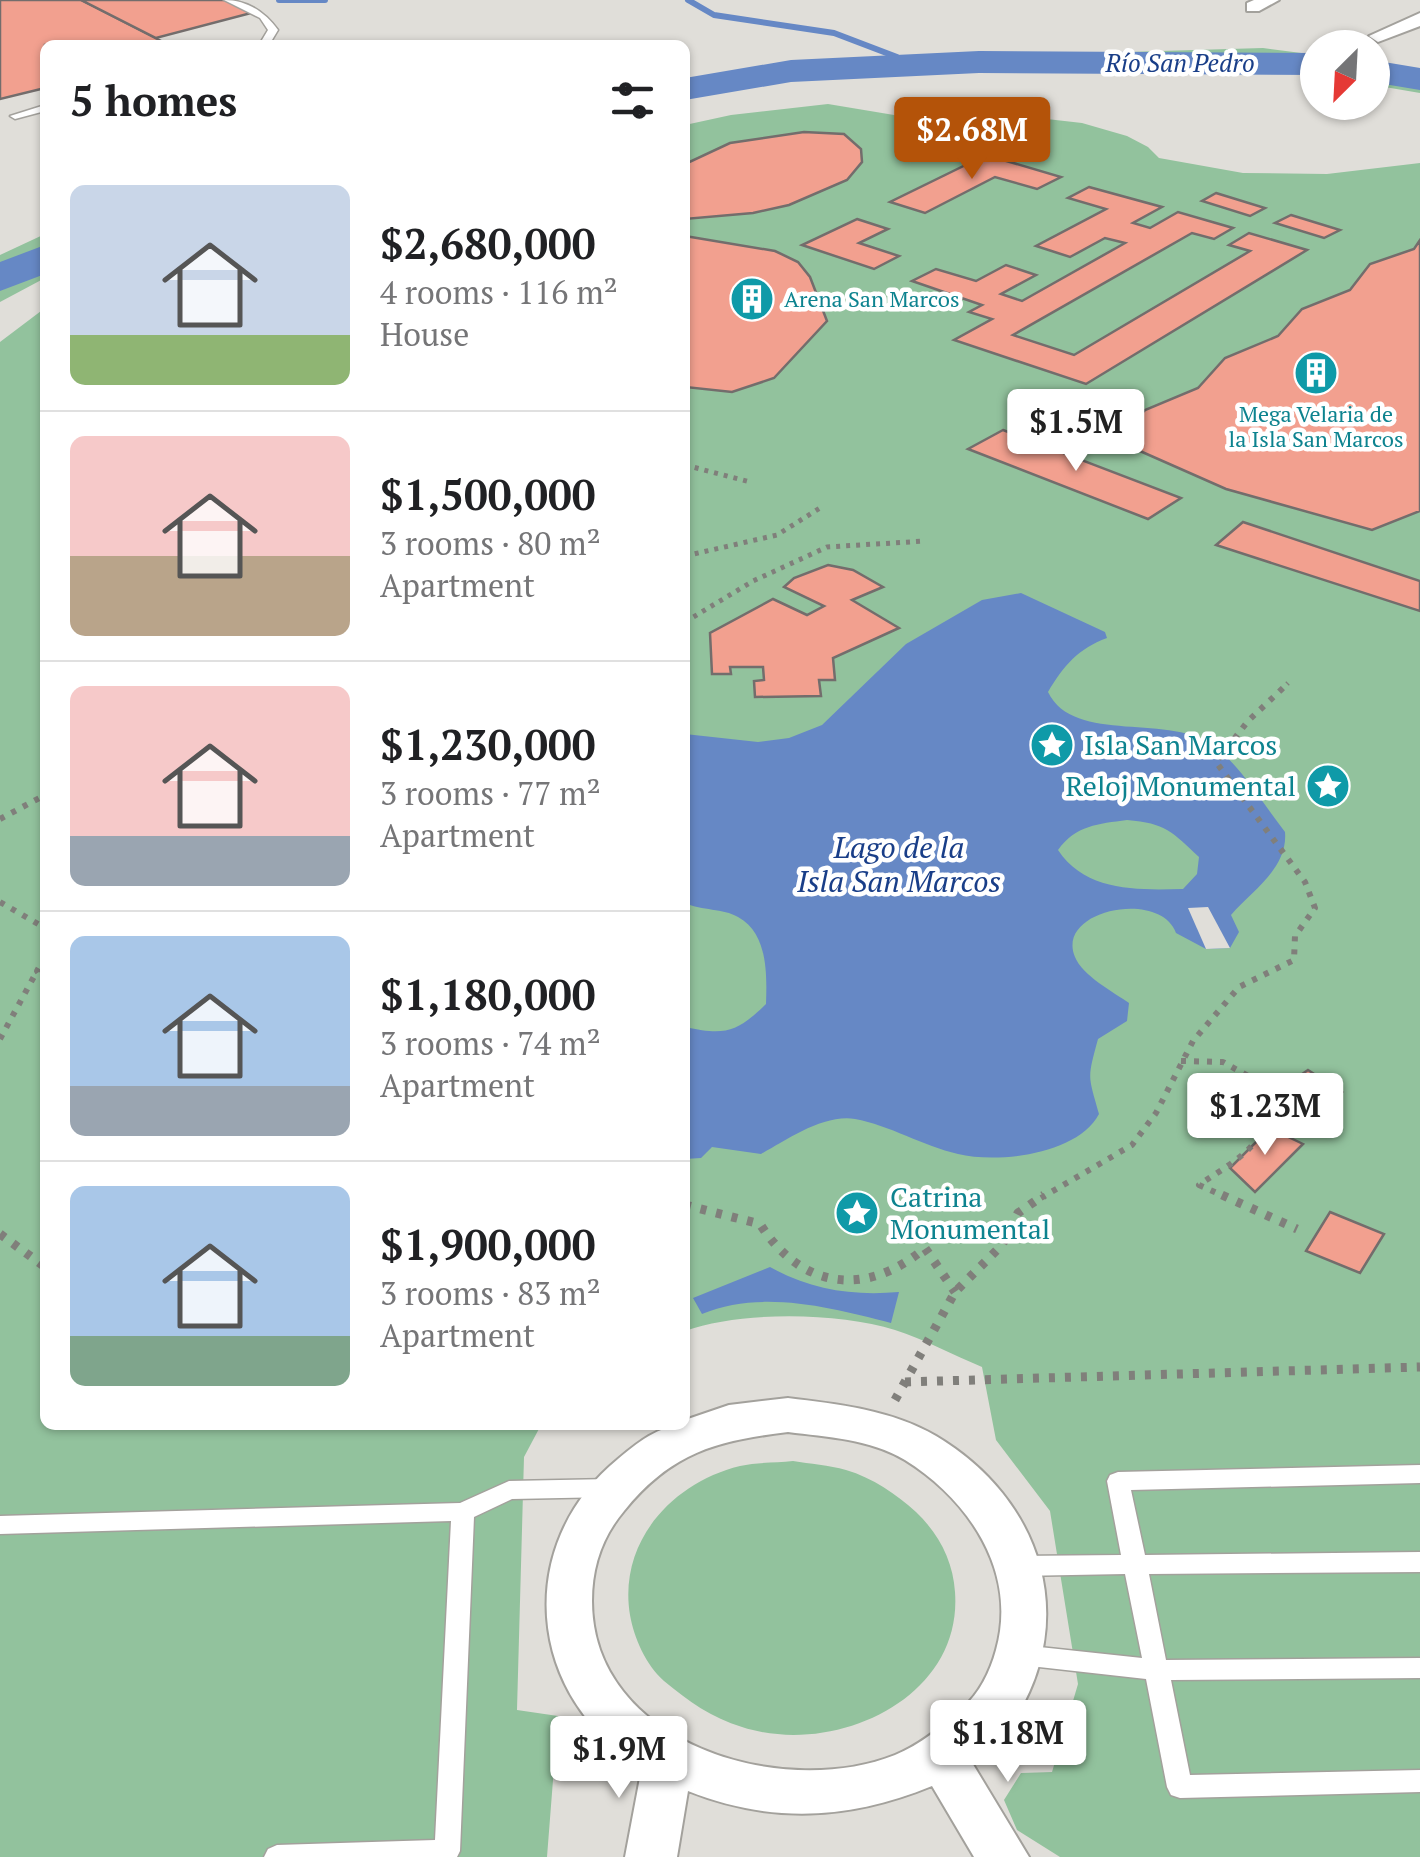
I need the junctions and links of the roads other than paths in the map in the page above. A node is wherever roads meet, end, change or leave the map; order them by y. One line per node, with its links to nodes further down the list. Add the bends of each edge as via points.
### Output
1 (229, 0): 4 (lane, via 263,16 274,30)
2 (1420, 20): 3 (street)
3 (1390, 31)
4 (267, 40)
5 (40, 109): 6 (lane)
6 (14, 116)
7 (1420, 1474): 12 (lane, via 1118,1481)
8 (612, 1488): 9 (lane, via 510,1490); 13 (street, via 661,1448 722,1424 788,1415 856,1423 919,1447 971,1486 1008,1536); 18 (street, via 579,1538 567,1596 578,1657 612,1714)
9 (463, 1512): 10 (lane); 20 (lane, via 446,1852)
10 (0, 1525)
11 (1420, 1562): 12 (lane)
12 (1136, 1565): 13 (lane); 16 (lane)
13 (1018, 1566): 14 (street, via 1026,1594)
14 (1021, 1655): 16 (lane); 17 (street, via 992,1711)
15 (1420, 1668): 16 (lane)
16 (1157, 1670): 19 (lane, via 1180,1786)
17 (941, 1757): 18 (street, via 878,1785 806,1796 734,1786); 22 (street)
18 (668, 1759): 21 (street)
19 (1420, 1781)
20 (277, 1857)
21 (650, 1857)
22 (1003, 1857)

